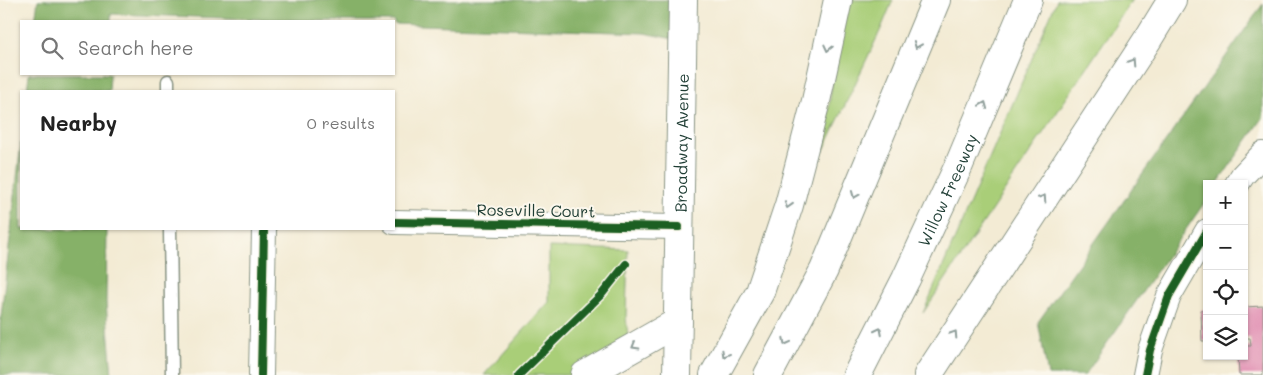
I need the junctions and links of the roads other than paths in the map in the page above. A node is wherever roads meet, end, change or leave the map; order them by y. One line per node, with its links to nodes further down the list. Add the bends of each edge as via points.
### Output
1 (684, 0): 11 (main road, Broadway Avenue)
2 (838, 0): 20 (main road, one-way to 20, via 789,205 760,292)
3 (936, 0): 21 (main road, one-way to 21, via 824,270)
4 (1028, 0): 22 (main road, Willow Freeway, one-way to 4, via 959,165)
5 (1172, 0): 7 (main road)
6 (1180, 0): 7 (main road)
7 (1148, 39): 23 (main road, one-way to 7)
8 (1263, 154): 9 (street)
9 (1240, 180)
10 (395, 222): 11 (street, Roseville Court)
11 (679, 227): 15 (main road, Broadway Avenue)
12 (170, 230): 16 (lane)
13 (264, 230): 17 (street)
14 (1203, 238): 24 (street, via 1169,296)
15 (678, 327): 18 (main road, one-way to 18); 19 (main road, Broadway Avenue)
16 (172, 375)
17 (261, 375)
18 (585, 375)
19 (676, 375)
20 (714, 375)
21 (768, 375)
22 (857, 375)
23 (928, 375)
24 (1144, 375)

